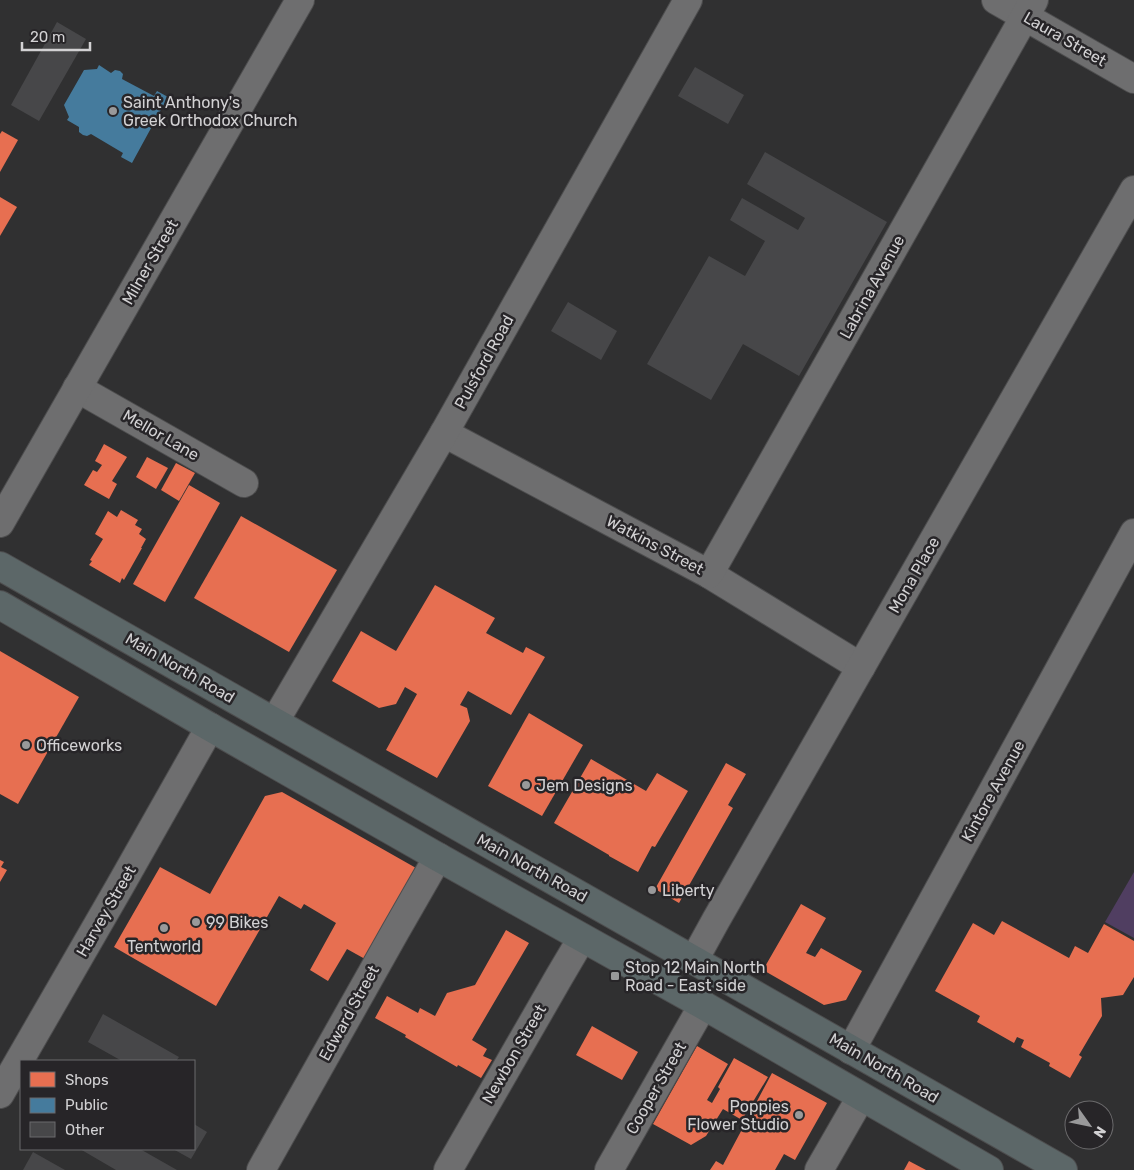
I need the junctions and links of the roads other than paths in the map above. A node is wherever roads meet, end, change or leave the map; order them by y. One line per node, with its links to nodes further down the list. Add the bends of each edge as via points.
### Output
1 (300, 0): 7 (street, Milner Street)
2 (688, 0): 8 (street, Pulsford Road)
3 (996, 0): 4 (street, Laura Street)
4 (1029, 8): 5 (street, Laura Street); 13 (street, Labrina Avenue)
5 (1134, 79)
6 (1134, 190): 15 (street, Mona Place)
7 (77, 388): 9 (street, Mellor Lane); 10 (street, Milner Street)
8 (444, 433): 13 (street, Watkins Street); 17 (street, Pulsford Road)
9 (244, 483)
10 (0, 523)
11 (1134, 532): 26 (street, Kintore Avenue)
12 (0, 566): 16 (highway, Main North Road)
13 (709, 574): 15 (street, Watkins Street)
14 (0, 605): 18 (highway)
15 (861, 667): 24 (street, Mona Place)
16 (228, 695): 17 (highway, Main North Road); 18 (highway)
17 (275, 721): 19 (highway); 20 (highway, Main North Road)
18 (210, 727): 19 (highway); 27 (street, Harvey Street)
19 (258, 754): 21 (highway)
20 (456, 825): 21 (highway); 22 (highway, Main North Road)
21 (438, 857): 23 (highway); 29 (street, Edward Street)
22 (600, 906): 23 (highway); 24 (highway, Main North Road)
23 (582, 938): 25 (highway); 30 (street, Newbon Street)
24 (694, 960): 26 (highway, Main North Road)
25 (703, 1006): 28 (highway); 31 (street, Cooper Street)
26 (851, 1050): 34 (highway, Main North Road)
27 (0, 1094)
28 (861, 1097): 32 (street); 33 (highway)
29 (261, 1170)
30 (448, 1170)
31 (609, 1170)
32 (819, 1170)
33 (989, 1170)
34 (1063, 1170)

